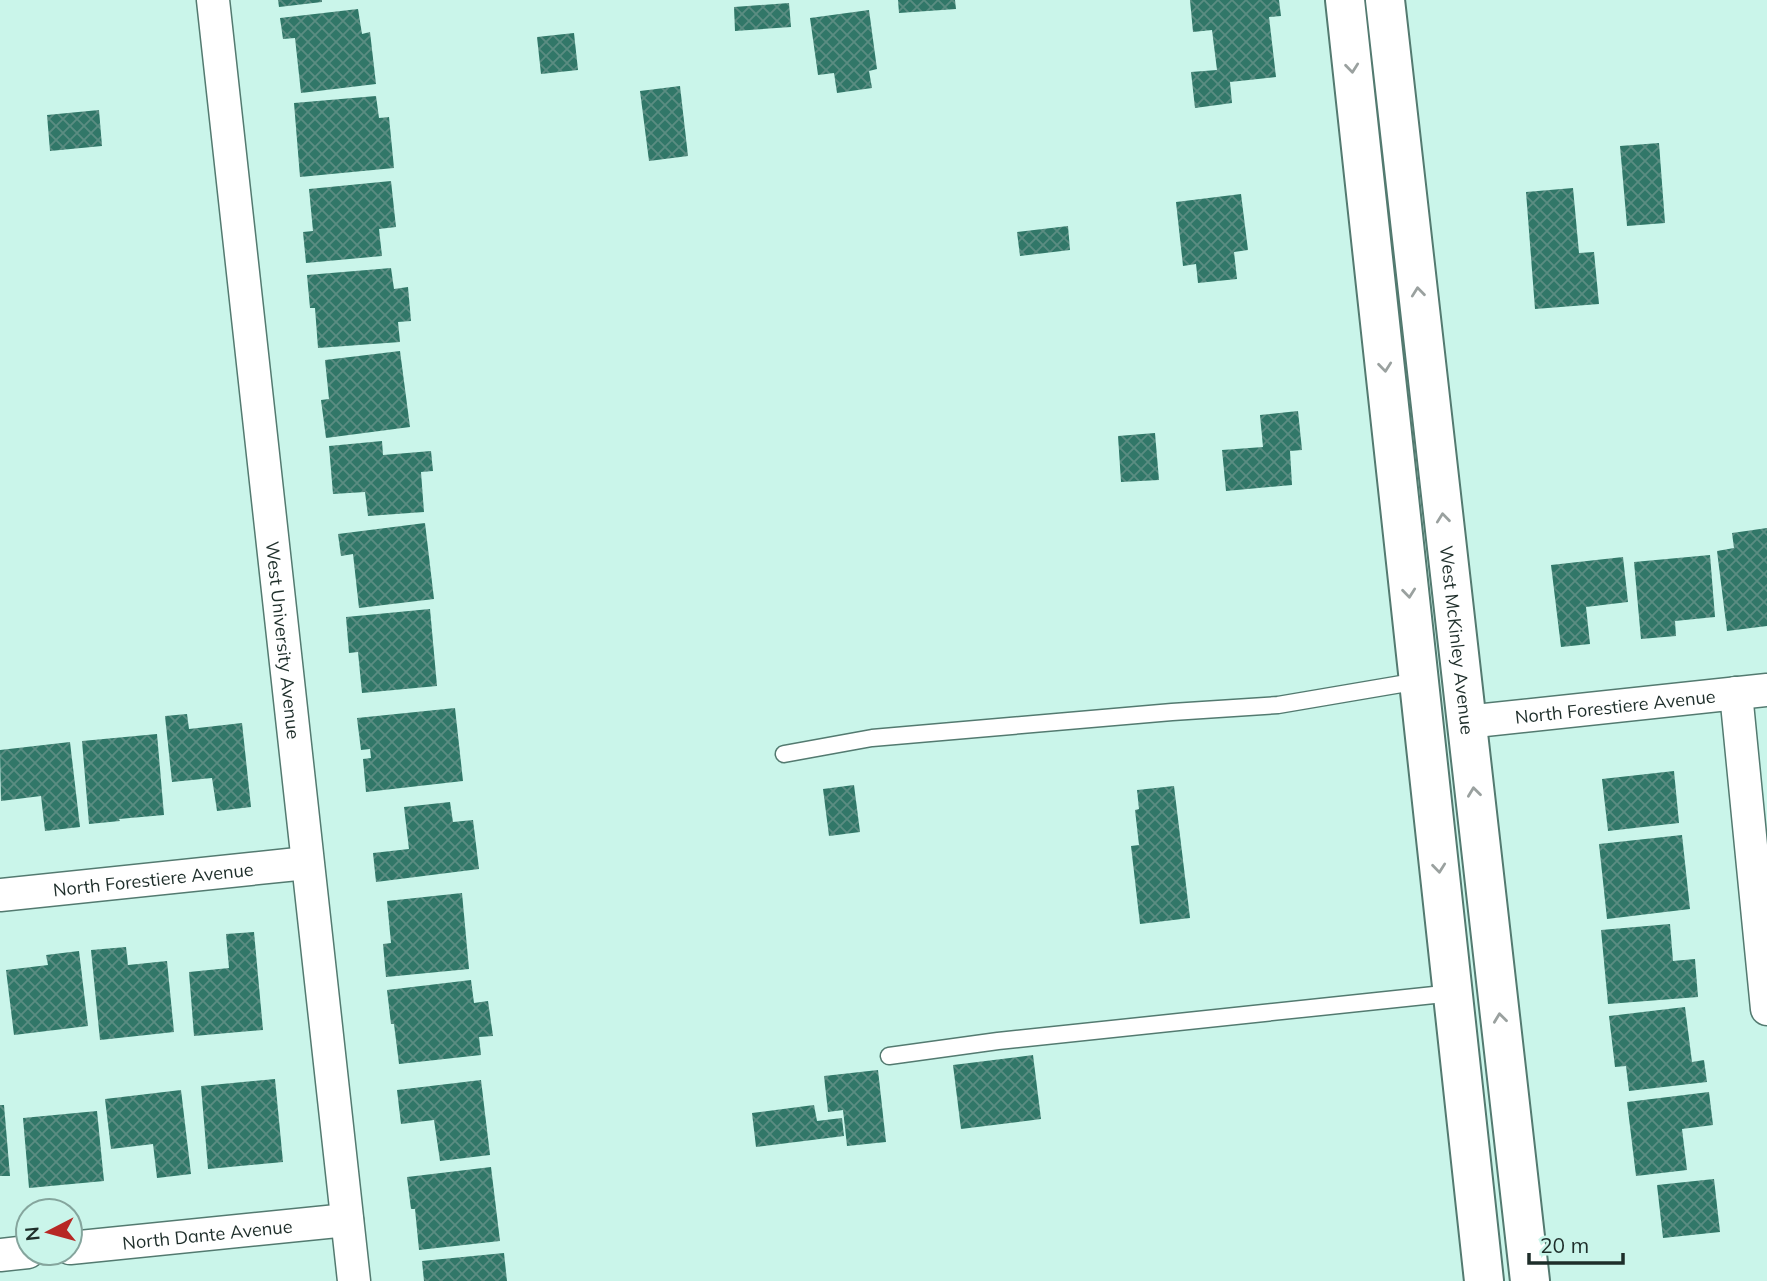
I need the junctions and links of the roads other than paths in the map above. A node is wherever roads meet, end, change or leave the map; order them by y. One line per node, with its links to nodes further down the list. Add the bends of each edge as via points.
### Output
1 (213, 0): 8 (street, West University Avenue)
2 (1345, 0): 4 (main road, one-way to 4)
3 (1385, 0): 6 (main road, West McKinley Avenue, one-way to 3)
4 (1419, 681): 7 (lane, via 1278,705 872,738); 10 (main road, one-way to 10)
5 (1752, 691): 6 (street, North Forestiere Avenue); 11 (street)
6 (1466, 722): 18 (main road, West McKinley Avenue, one-way to 6)
7 (784, 754)
8 (307, 863): 9 (street, North Forestiere Avenue); 13 (street, West University Avenue)
9 (0, 895)
10 (1453, 998): 12 (lane, via 998,1041); 16 (main road); 17 (main road, via 1479,1044)
11 (1767, 1009)
12 (889, 1056)
13 (347, 1220): 14 (street, North Dante Avenue); 15 (street, West University Avenue)
14 (84, 1247)
15 (354, 1281)
16 (1484, 1281)
17 (1507, 1281)
18 (1530, 1281)

